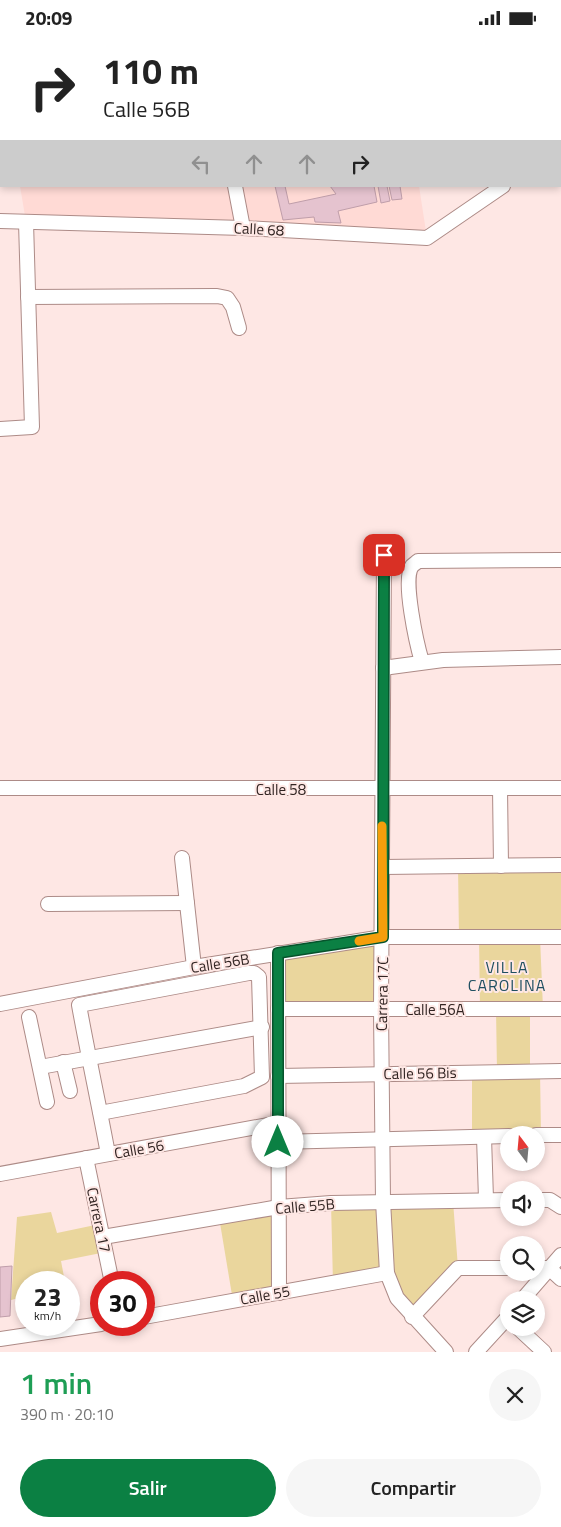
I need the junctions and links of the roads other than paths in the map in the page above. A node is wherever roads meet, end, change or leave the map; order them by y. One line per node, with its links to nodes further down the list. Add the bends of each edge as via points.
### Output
1 (235, 187): 5 (street)
2 (502, 187): 5 (street, Calle 68, via 426,238)
3 (0, 221): 4 (street, Calle 68)
4 (26, 222): 5 (street, Calle 68); 6 (street)
5 (243, 228)
6 (28, 297): 7 (street, via 217,296 227,298); 8 (street, via 32,427)
7 (239, 328)
8 (0, 429)
9 (384, 555): 13 (street, Carrera 17C)
10 (561, 560): 12 (street, via 418,561 409,572 410,610)
11 (561, 657): 12 (street)
12 (422, 662): 13 (street)
13 (383, 668): 17 (street, Carrera 17C)
14 (500, 788): 15 (street, Calle 58); 17 (street, Calle 58); 20 (street)
15 (561, 788)
16 (0, 789): 17 (street, Calle 58)
17 (382, 790): 21 (street, Carrera 17C)
18 (182, 858): 22 (street)
19 (561, 865): 20 (street)
20 (501, 866): 21 (street)
21 (383, 867): 24 (street, Carrera 17C)
22 (187, 903): 23 (street); 27 (street)
23 (48, 904)
24 (383, 937): 25 (street, Calle 56B); 26 (street, Calle 56B); 30 (street, Carrera 17C)
25 (561, 937)
26 (278, 953): 27 (street, Calle 56B); 29 (street)
27 (194, 967): 28 (street, Calle 56B)
28 (0, 1003)
29 (278, 1009): 30 (street, Calle 56A); 39 (street)
30 (380, 1009): 31 (street, Calle 56A); 38 (street, Carrera 17C)
31 (561, 1009)
32 (29, 1017): 36 (street)
33 (262, 1027): 34 (street); 34 (street, via 259,977 249,973 80,1005); 42 (street, via 262,1077 253,1082)
34 (88, 1058): 35 (street); 42 (street)
35 (63, 1062): 36 (street); 40 (street)
36 (40, 1067): 41 (street)
37 (561, 1071): 38 (street, Calle 56 Bis)
38 (381, 1074): 39 (street, Calle 56 Bis); 48 (street, Carrera 17C)
39 (278, 1076): 43 (street)
40 (70, 1091)
41 (47, 1102)
42 (100, 1113): 50 (street)
43 (278, 1123): 49 (street); 50 (street, Calle 56)
44 (545, 1135): 45 (street)
45 (561, 1135)
46 (500, 1136): 47 (street)
47 (484, 1137): 48 (street); 53 (street)
48 (382, 1139): 49 (street); 56 (street, Carrera 17C)
49 (278, 1142): 57 (street)
50 (108, 1154): 51 (street, Calle 56)
51 (86, 1158): 52 (street, Calle 56); 59 (street, Carrera 17)
52 (0, 1174)
53 (486, 1199): 54 (street, Calle 55B); 56 (street, Calle 55B)
54 (500, 1199)
55 (545, 1200): 58 (street)
56 (383, 1201): 57 (street, Calle 55B); 65 (street, Carrera 17C)
57 (279, 1207): 59 (street, Calle 55B); 67 (street)
58 (561, 1207)
59 (103, 1237): 64 (street, Carrera 17)
60 (561, 1255): 61 (street)
61 (545, 1267)
62 (500, 1268): 69 (street, via 458,1268)
63 (545, 1269): 66 (street)
64 (110, 1271)
65 (387, 1273): 67 (street, Calle 55); 69 (street, Carrera 17C, via 397,1298)
66 (561, 1279)
67 (279, 1293): 68 (street, Calle 55)
68 (155, 1315)
69 (412, 1317): 74 (street, Carrera 17C)
70 (90, 1326): 73 (street)
71 (500, 1329): 75 (street)
72 (527, 1336): 76 (street)
73 (0, 1339)
74 (446, 1352)
75 (476, 1352)
76 (544, 1352)

